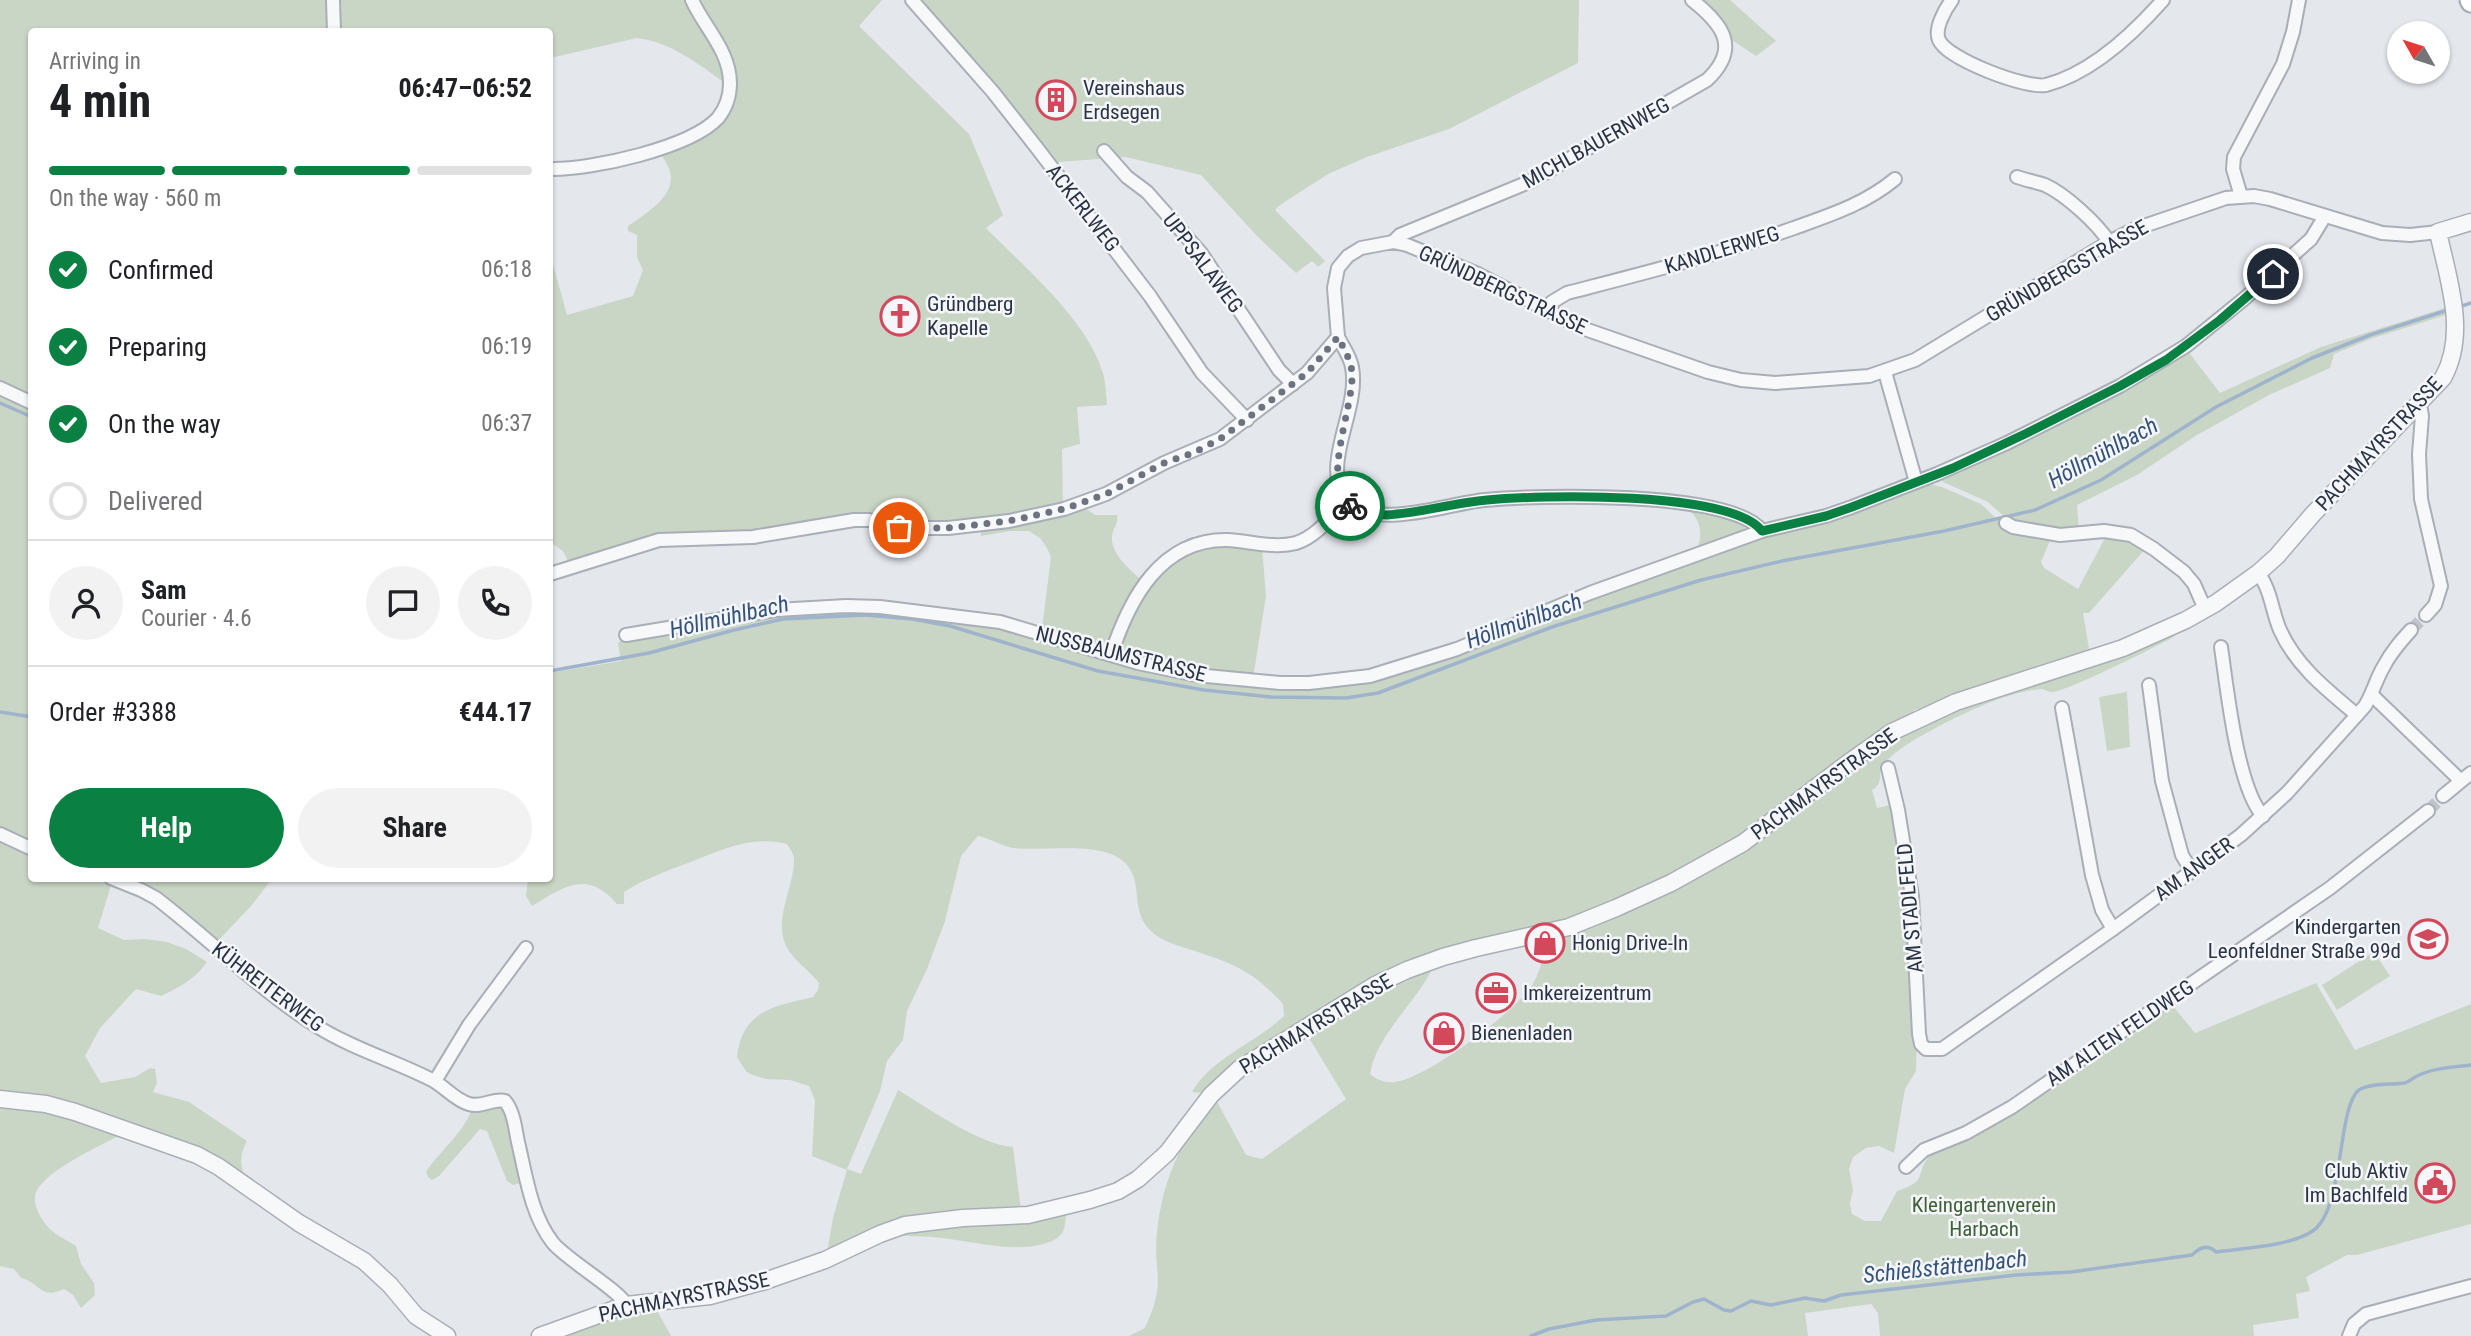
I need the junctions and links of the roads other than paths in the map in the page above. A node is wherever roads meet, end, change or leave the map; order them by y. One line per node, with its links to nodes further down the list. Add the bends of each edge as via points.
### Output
1 (333, 0): 8 (street)
2 (692, 0): 10 (street, via 719,46 730,76 728,99 719,116 696,134 649,151 600,164)
3 (912, 0): 26 (street, ACKERLWEG, via 993,92 1150,296 1202,373)
4 (1692, 0): 17 (street, MICHLBAUERNWEG, via 1716,20 1724,39 1721,60 1707,79 1529,182 1400,235)
5 (1952, 0): 6 (street, via 1939,30 1941,43 1981,67 2036,86 2105,54 2141,26)
6 (2163, 0)
7 (2299, 0): 13 (street, via 2283,64 2234,156)
8 (334, 28)
9 (1104, 151): 22 (street, UPPSALAWEG, via 1201,253)
10 (553, 169)
11 (2017, 177): 18 (street, via 2055,191)
12 (1895, 179): 19 (street, KANDLERWEG, via 1839,212 1718,254 1567,293)
13 (2241, 196): 14 (street, GRÜNDBERGSTRASSE, via 2270,199); 18 (street, GRÜNDBERGSTRASSE, via 2189,208)
14 (2325, 216): 16 (street, GRÜNDBERGSTRASSE, via 2395,235); 27 (street, NUSSBAUMSTRASSE, via 2311,239 2273,274 2166,360 2027,433)
15 (2466, 221): 16 (street, GRÜNDBERGSTRASSE)
16 (2438, 232): 25 (street, PACHMAYRSTRASSE, via 2456,339 2443,378)
17 (1393, 242): 19 (street, GRÜNDBERGSTRASSE, via 1467,268); 20 (street, GRÜNDBERGSTRASSE, via 1361,248 1338,268 1334,288)
18 (2109, 242): 21 (street, GRÜNDBERGSTRASSE, via 1933,350)
19 (1547, 309): 21 (street, GRÜNDBERGSTRASSE, via 1616,341 1733,378 1780,383)
20 (1338, 337): 22 (street, via 1317,364); 28 (street, GRÜNDBERGSTRASSE, via 1352,371 1337,471)
21 (1885, 372): 27 (street)
22 (1293, 384): 26 (street)
23 (0, 388): 24 (street)
24 (28, 401)
25 (2417, 406): 32 (street, PACHMAYRSTRASSE); 34 (street, via 2422,416 2421,499 2441,586)
26 (1247, 420): 31 (street, via 1209,445 1106,494 1038,515 948,528 908,529 855,520 739,538 659,540)
27 (1916, 482): 30 (street, NUSSBAUMSTRASSE, via 1826,516)
28 (1345, 502): 30 (street, via 1370,514 1387,515 1517,498 1646,498 1719,510 1757,524); 38 (street, via 1297,542 1213,541 1168,559 1138,593)
29 (2006, 523): 33 (street, via 2060,535 2104,531 2134,537 2186,574)
30 (1762, 531): 38 (street, NUSSBAUMSTRASSE, via 1590,593 1457,649 1370,676 1309,683 1253,682 1185,673)
31 (553, 573)
32 (2258, 573): 33 (street, PACHMAYRSTRASSE); 42 (street, via 2281,631 2299,661)
33 (2205, 609): 59 (street, PACHMAYRSTRASSE, via 2123,648 1956,702 1892,732 1742,842 1627,903 1569,927 1443,957 1375,985 1239,1069 1217,1089 1167,1153 1118,1191 1028,1215 905,1225 758,1283 710,1296)
34 (2426, 615)
35 (2412, 630): 40 (street, AM ANGER, via 2382,669)
36 (626, 635): 38 (street, NUSSBAUMSTRASSE, via 776,610 846,606 1000,622)
37 (2221, 648): 47 (street, via 2241,761)
38 (1111, 655)
39 (2149, 685): 50 (street, via 2162,781 2182,855)
40 (2372, 695): 42 (street, AM ANGER); 44 (street)
41 (2062, 708): 52 (street, via 2092,875)
42 (2357, 715): 47 (street, AM ANGER)
43 (1888, 768): 54 (street, AM STADLFELD, via 1907,857 1919,1034)
44 (2466, 776): 45 (street)
45 (2443, 796)
46 (2428, 811): 57 (street, AM ALTEN FELDWEG, via 2330,888 2012,1107 1924,1150)
47 (2263, 816): 50 (street, AM ANGER)
48 (0, 834): 49 (street)
49 (28, 847)
50 (2192, 870): 52 (street, AM ANGER)
51 (121, 882): 55 (street, KÜHREITERWEG, via 156,898 236,967 319,1027)
52 (2113, 929): 54 (street, AM ANGER, via 1942,1049)
53 (526, 948): 55 (street)
54 (1926, 1049)
55 (435, 1081): 59 (street, KÜHREITERWEG, via 471,1105 505,1101 546,1233 563,1254 619,1294)
56 (0, 1099): 60 (street, via 75,1112 197,1155 364,1261 416,1316)
57 (1906, 1167)
58 (2471, 1286): 62 (street, via 2366,1314)
59 (626, 1305): 61 (street, PACHMAYRSTRASSE)
60 (447, 1336)
61 (540, 1336)
62 (2349, 1336)

